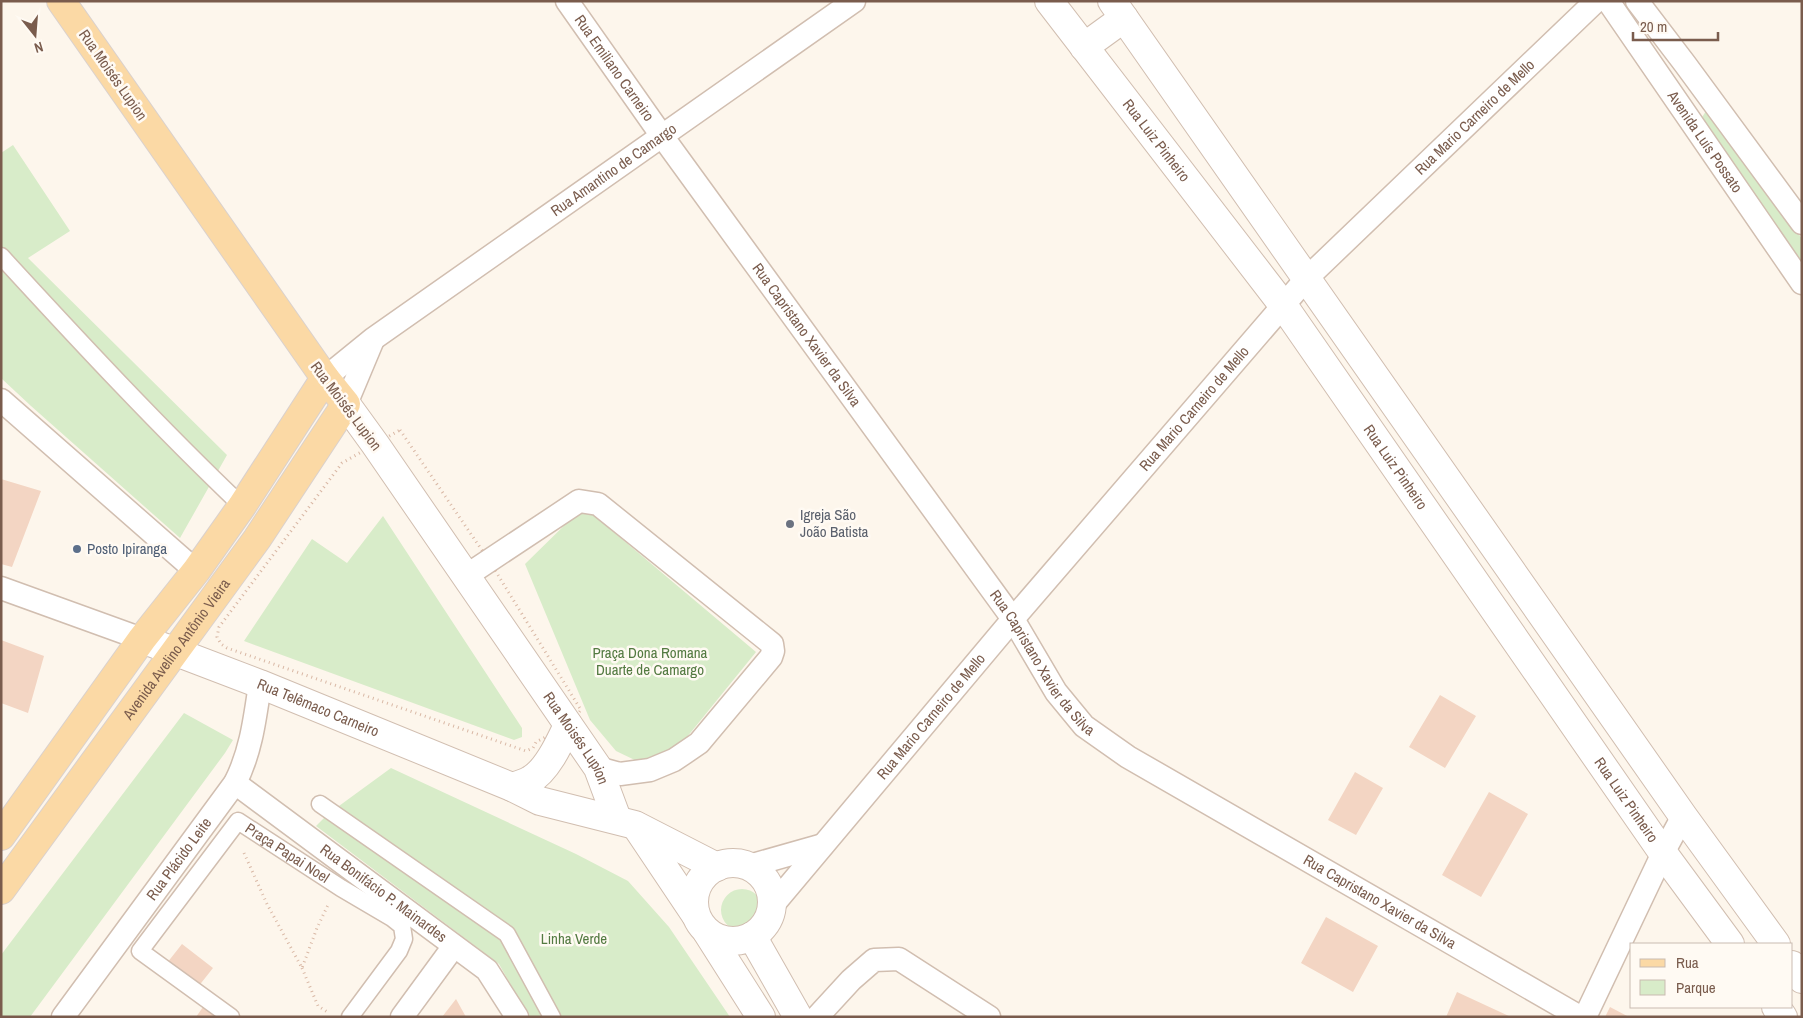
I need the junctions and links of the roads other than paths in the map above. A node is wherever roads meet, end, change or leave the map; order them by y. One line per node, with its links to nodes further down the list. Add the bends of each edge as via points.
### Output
1 (61, 1): 18 (main road, Rua Moisés Lupion)
2 (567, 1): 10 (street, Rua Emiliano Carneiro)
3 (854, 1): 10 (street, Rua Amantino de Camargo)
4 (1049, 1): 9 (street, Rua Luiz Pinheiro)
5 (1596, 1): 13 (street, Rua Mario Carneiro de Mello)
6 (1608, 1): 14 (street, Avenida Luís Possato)
7 (1637, 1): 11 (street, Avenida Luís Possato)
8 (1118, 10): 9 (street); 13 (street)
9 (1084, 47): 15 (street, Rua Luiz Pinheiro)
10 (662, 136): 16 (street, Rua Amantino de Camargo); 27 (street, Rua Capristano Xavier da Silva)
11 (1802, 222)
12 (1, 256): 22 (street, via 206,472)
13 (1306, 280): 15 (street, Rua Mario Carneiro de Mello); 17 (street)
14 (1802, 283)
15 (1283, 305): 19 (street, Rua Luiz Pinheiro); 27 (street, Rua Mario Carneiro de Mello)
16 (373, 339): 18 (street, Rua Amantino de Camargo); 21 (street)
17 (1374, 376): 19 (street); 36 (street)
18 (325, 378): 21 (main road, Rua Moisés Lupion); 22 (main road, Avenida Avelino Antônio Vieira)
19 (1348, 399): 40 (street, Rua Luiz Pinheiro)
20 (1, 400): 24 (street)
21 (346, 404): 23 (main road, Avenida Avelino Antônio Vieira); 25 (street, Rua Moisés Lupion)
22 (237, 513): 23 (main road); 24 (main road, Avenida Avelino Antônio Vieira)
23 (256, 539): 29 (main road, Avenida Avelino Antônio Vieira)
24 (196, 571): 28 (main road, Avenida Avelino Antônio Vieira)
25 (466, 576): 31 (street, Rua Moisés Lupion); 32 (street, via 579,501 598,504 772,644 771,657 699,743 674,760 650,770 620,774)
26 (1, 588): 28 (street, Rua Telêmaco Carneiro)
27 (1013, 619): 39 (street, Rua Mario Carneiro de Mello); 62 (street, Rua Capristano Xavier da Silva, via 1056,692 1084,726 1128,757)
28 (142, 639): 29 (street, Rua Telêmaco Carneiro); 38 (main road, Avenida Avelino Antônio Vieira)
29 (175, 651): 30 (street, Rua Telêmaco Carneiro); 43 (main road, Avenida Avelino Antônio Vieira)
30 (260, 684): 33 (street, Rua Plácido Leite, via 252,738 244,766); 34 (street, Rua Telêmaco Carneiro)
31 (568, 725): 32 (street, Rua Moisés Lupion); 34 (street, via 554,753 532,780)
32 (598, 768): 37 (street, Rua Moisés Lupion)
33 (235, 782): 49 (street, Rua Bonifácio P. Mainardes); 52 (street, Rua Plácido Leite)
34 (512, 787): 37 (street, Rua Telêmaco Carneiro, via 540,801)
35 (320, 804): 57 (street, via 507,934)
36 (1683, 816): 40 (street); 48 (street)
37 (626, 822): 42 (street); 45 (street, Rua Moisés Lupion)
38 (1, 836)
39 (823, 845): 41 (street); 44 (street, Rua Mario Carneiro de Mello)
40 (1663, 853): 47 (street, Rua Luiz Pinheiro); 63 (street)
41 (750, 866): 42 (street, via 735,862); 44 (street, via 768,883)
42 (717, 867): 45 (street, via 707,871 697,884 693,898)
43 (1, 890)
44 (773, 905): 46 (street, via 764,926)
45 (701, 923): 46 (street, via 721,940 737,941); 58 (street, Rua Moisés Lupion)
46 (752, 936): 59 (street)
47 (1729, 943)
48 (1775, 943)
49 (454, 946): 55 (street); 56 (street, Rua Bonifácio P. Mainardes, via 487,970)
50 (1793, 967): 51 (street)
51 (1802, 979)
52 (63, 1017)
53 (231, 1017): 54 (street, Praça Papai Noel, via 140,951 238,821 402,926 404,939 399,951)
54 (350, 1017)
55 (402, 1017)
56 (517, 1017)
57 (552, 1017)
58 (761, 1017)
59 (798, 1017)
60 (817, 1017): 61 (street, via 874,960 899,959)
61 (989, 1017)
62 (1580, 1017)
63 (1584, 1017)

